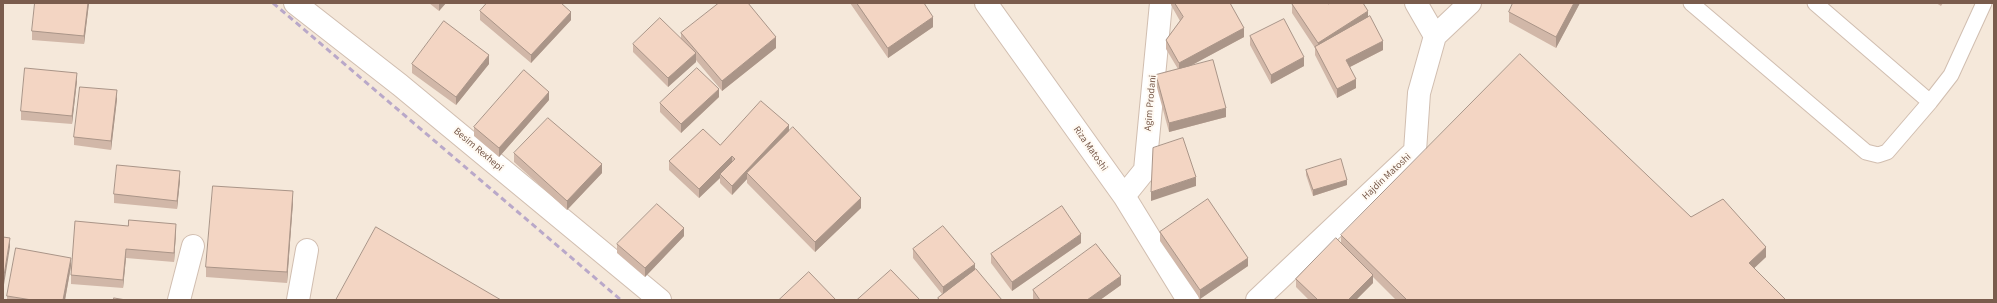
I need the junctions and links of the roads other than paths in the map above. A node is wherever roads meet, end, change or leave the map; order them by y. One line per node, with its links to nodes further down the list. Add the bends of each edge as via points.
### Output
1 (295, 3): 16 (street, Besim Rexhepi, via 400,85)
2 (986, 3): 11 (street, Riza Matoshi)
3 (1161, 3): 11 (street, Agim Prodani, via 1145,170)
4 (1416, 3): 9 (street)
5 (1470, 3): 9 (street)
6 (1691, 3): 10 (lane, via 1866,152 1878,155 1887,152)
7 (1815, 3): 10 (lane)
8 (1984, 3): 10 (lane, via 1951,75)
9 (1435, 36): 18 (street, Hajdin Matoshi, via 1419,93 1415,151)
10 (1930, 102)
11 (1124, 196): 17 (street, Riza Matoshi)
12 (193, 246): 14 (street)
13 (307, 250): 15 (street)
14 (179, 300)
15 (298, 300)
16 (660, 300)
17 (1188, 300)
18 (1257, 300)

